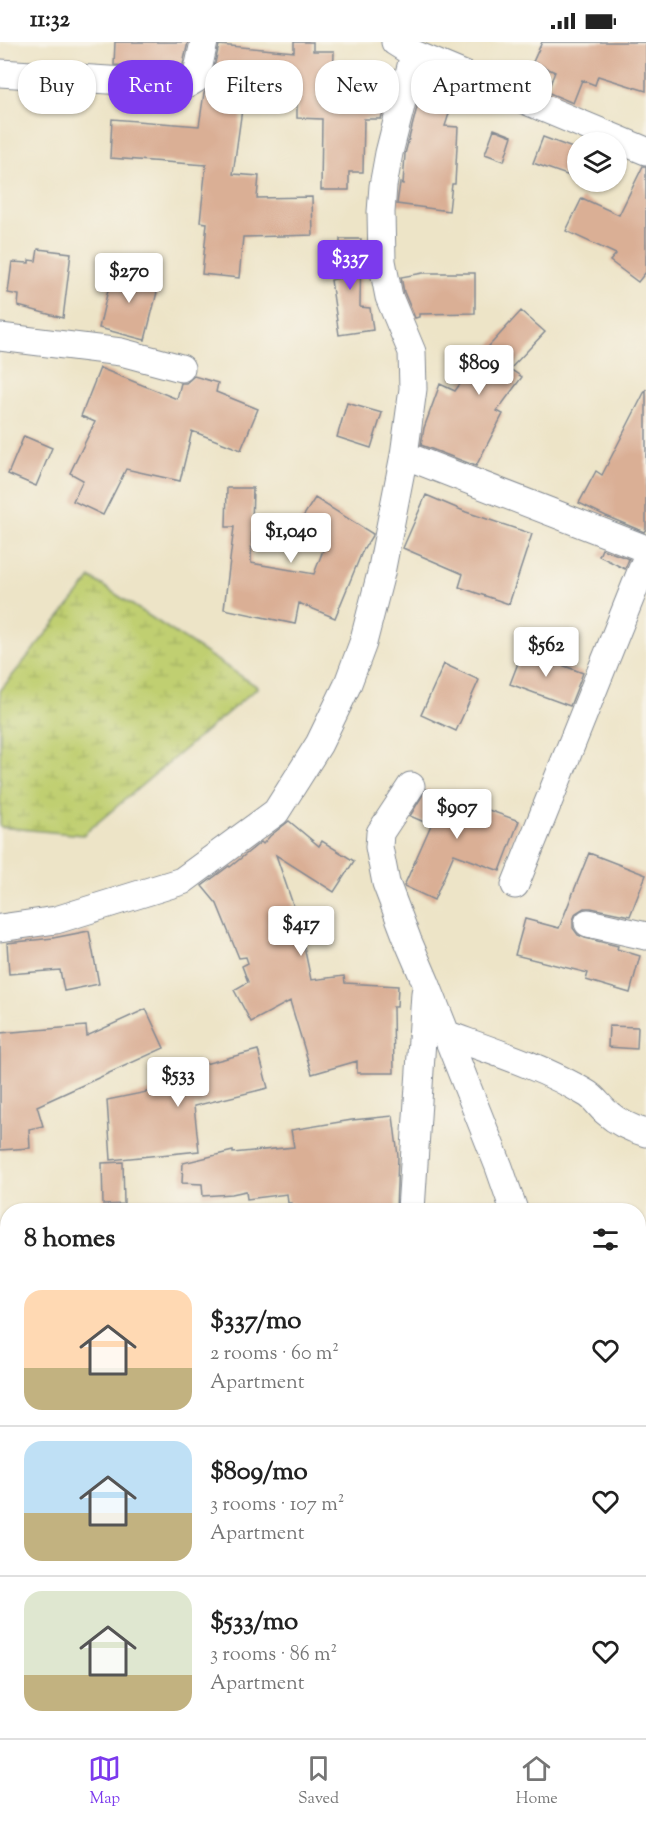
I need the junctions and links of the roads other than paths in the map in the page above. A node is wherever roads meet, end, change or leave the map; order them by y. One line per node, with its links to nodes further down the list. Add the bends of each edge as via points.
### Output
1 (204, 42): 3 (street, via 196,80 186,85)
2 (404, 48): 4 (street); 7 (street, via 381,212 382,261 389,297 412,352 413,389)
3 (0, 73)
4 (646, 151)
5 (0, 337): 6 (street, via 121,352)
6 (181, 368)
7 (404, 455): 8 (street); 13 (street, via 363,642 319,744 276,812 182,882 56,920)
8 (646, 549)
9 (646, 559): 11 (street)
10 (411, 786): 15 (street, via 380,833 379,848 386,883)
11 (515, 885)
12 (588, 923): 14 (street)
13 (0, 928)
14 (646, 936)
15 (426, 983): 16 (street); 18 (street)
16 (446, 1034): 17 (street, via 565,1081 589,1094 607,1113); 19 (street)
17 (646, 1133)
18 (411, 1203)
19 (512, 1203)

